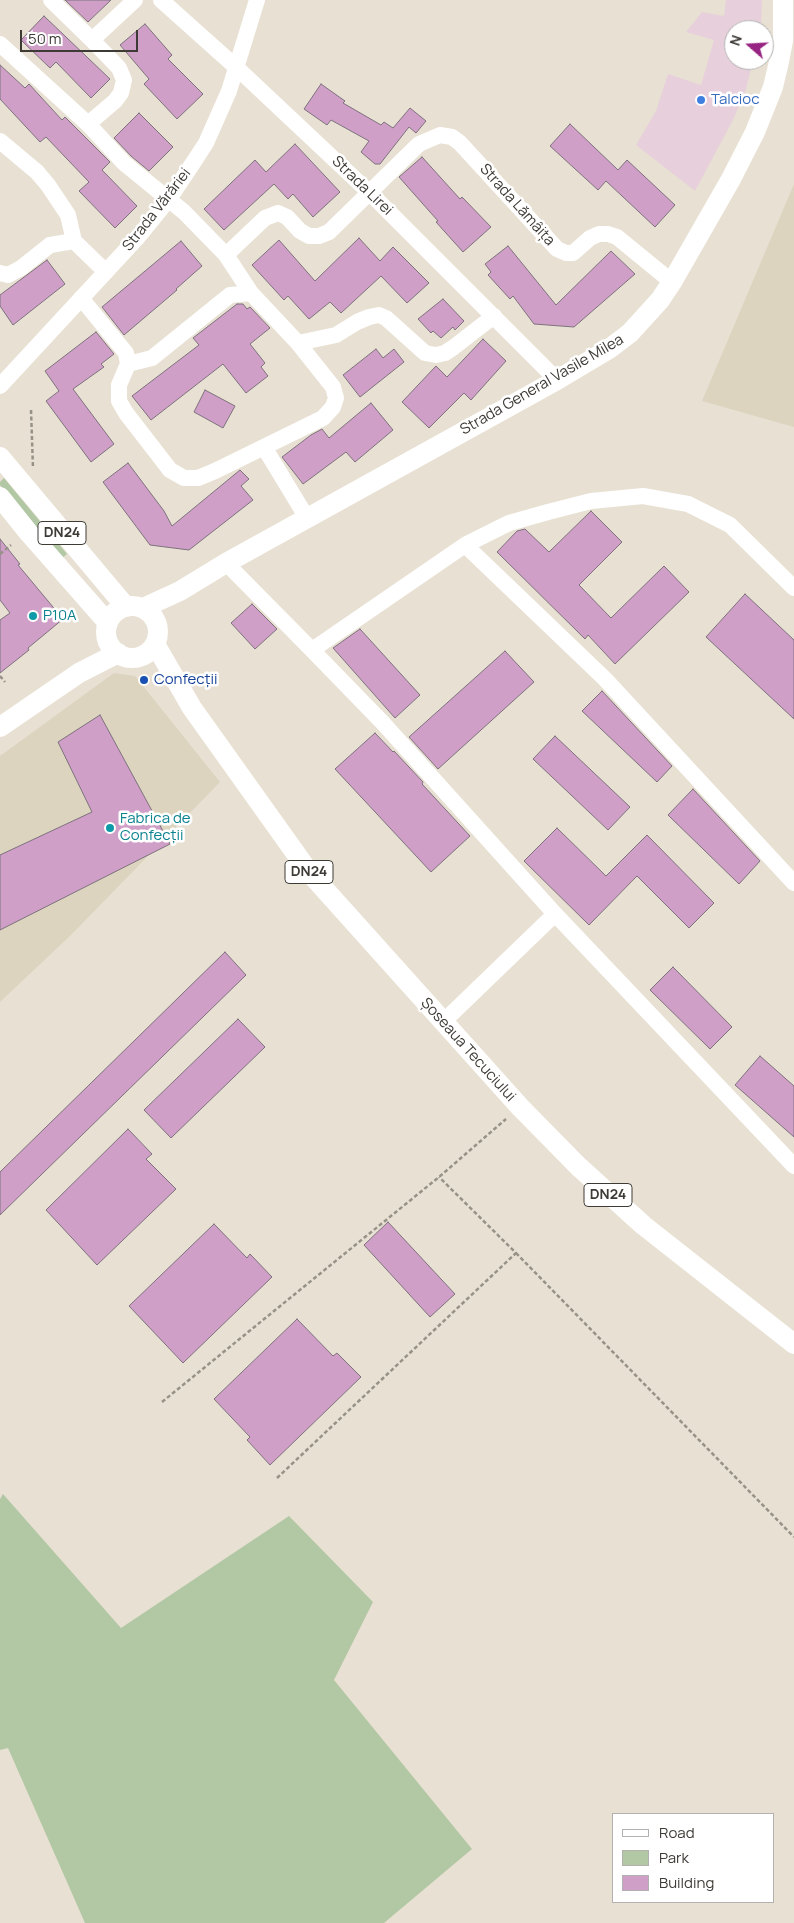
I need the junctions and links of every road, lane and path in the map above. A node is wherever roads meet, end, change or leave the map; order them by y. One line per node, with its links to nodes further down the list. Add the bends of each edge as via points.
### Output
1 (51, 0): 6 (street)
2 (135, 0): 6 (street)
3 (161, 0): 8 (street, Strada Lirei)
4 (256, 0): 8 (street, Strada Vărăriei)
5 (783, 0): 17 (main road, Strada General Vasile Milea, via 783,41 764,110 731,179)
6 (92, 40): 9 (street, via 119,68 124,80 115,101)
7 (0, 44): 9 (street)
8 (237, 68): 11 (street, Strada Lirei); 12 (street, Strada Vărăriei, via 206,143)
9 (88, 124): 12 (street, via 124,163)
10 (0, 141): 13 (street, via 48,185 68,215)
11 (370, 193): 14 (street, via 329,232 309,236 278,213 266,218); 17 (street, Strada Lămâița, via 419,144 440,135 452,136 557,249 573,253 590,238 608,234 617,237); 20 (street, Strada Lirei)
12 (169, 199): 14 (street); 15 (street, Strada Vărăriei)
13 (74, 241): 15 (street); 16 (street, via 50,245 21,268 8,275)
14 (226, 255): 18 (street)
15 (106, 272): 19 (street, Strada Vărăriei)
16 (0, 273)
17 (672, 282): 23 (main road, Strada General Vasile Milea, via 630,333)
18 (251, 293): 21 (street); 22 (street, via 230,295 152,358)
19 (81, 298): 22 (street, via 126,353); 24 (street, Strada Vărăriei)
20 (494, 316): 21 (street, via 454,347 436,355 425,352 379,315 357,322 336,335); 23 (street, Strada Lirei)
21 (298, 343): 26 (street, via 333,387 336,398 323,418)
22 (128, 364): 26 (street, via 120,385 119,401 170,470 184,478 198,478)
23 (557, 380): 30 (main road, Strada General Vasile Milea)
24 (0, 386)
25 (31, 410): 28 (path, via 33,474)
26 (264, 447): 30 (street)
27 (0, 457): 28 (main road, DN24)
28 (24, 486): 36 (main road, DN24)
29 (0, 497): 37 (main road, DN24)
30 (307, 518): 34 (main road, Strada General Vasile Milea)
31 (11, 545): 33 (path)
32 (465, 545): 35 (street, via 509,523 548,512 591,501 644,496 688,504 730,525); 39 (street); 43 (street, via 605,679)
33 (0, 554)
34 (226, 563): 36 (main road, Strada General Vasile Milea); 39 (street)
35 (794, 588)
36 (141, 612): 37 (main road, via 112,616); 38 (main road, via 158,636)
37 (111, 639): 38 (main road, via 126,657 134,658); 42 (main road, via 79,673)
38 (148, 650): 45 (main road, Șoseaua Tecuciului / DN24, via 309,872)
39 (312, 650): 44 (street, via 383,723)
40 (0, 676): 41 (path)
41 (5, 682)
42 (0, 726)
43 (793, 880)
44 (555, 914): 45 (street); 47 (street)
45 (443, 1022): 46 (main road, Șoseaua Tecuciului / DN24)
46 (520, 1107): 48 (path); 50 (main road, Șoseaua Tecuciului / DN24, via 643,1225)
47 (794, 1166)
48 (438, 1177): 49 (path); 51 (path)
49 (516, 1253): 52 (path); 53 (path)
50 (794, 1344)
51 (162, 1402)
52 (277, 1478)
53 (794, 1537)

